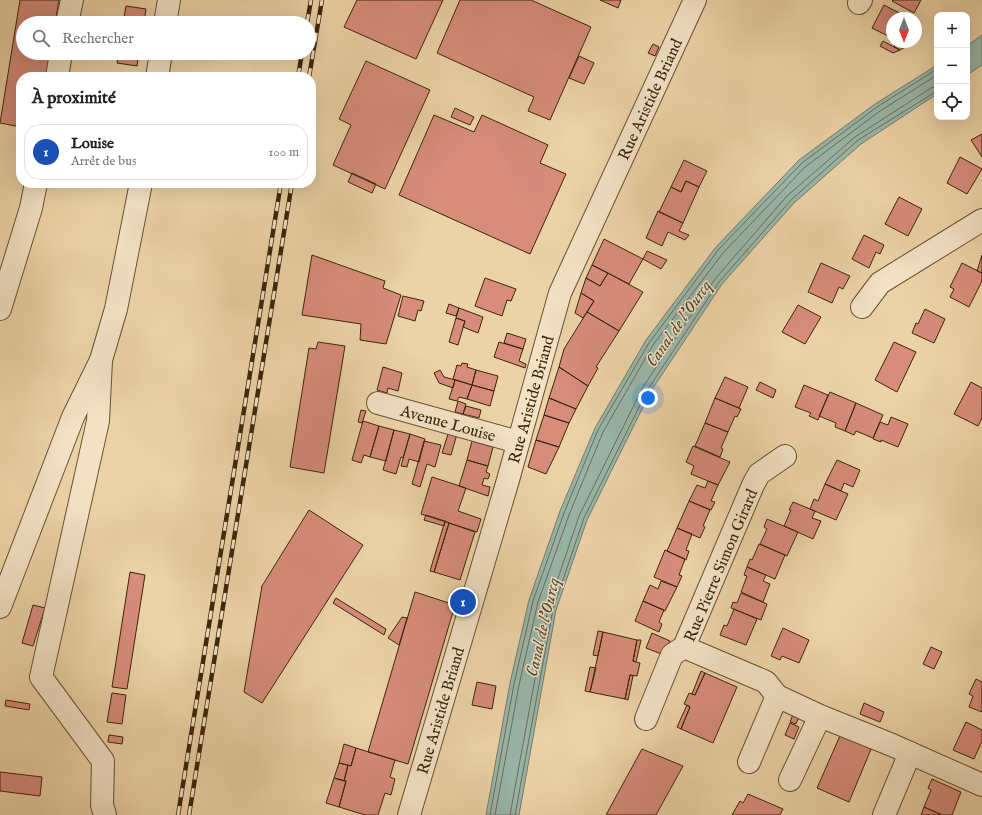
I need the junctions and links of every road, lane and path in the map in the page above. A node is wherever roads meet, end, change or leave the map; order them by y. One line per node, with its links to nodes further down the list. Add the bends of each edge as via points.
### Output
1 (72, 0): 4 (street)
2 (169, 0): 5 (street)
3 (695, 0): 17 (street, Rue Aristide Briand, via 560,293)
4 (69, 16)
5 (166, 16)
6 (61, 60): 8 (street)
7 (160, 60): 9 (street)
8 (58, 72)
9 (158, 72)
10 (35, 188): 13 (street)
11 (140, 188): 15 (street, via 116,309)
12 (982, 220): 14 (street, via 880,283)
13 (1, 304)
14 (862, 307)
15 (101, 360): 19 (street, via 73,417); 28 (street, via 98,421 41,677 103,761 102,805)
16 (378, 403): 17 (street, Avenue Louise)
17 (518, 442): 29 (street, Rue Aristide Briand)
18 (785, 456): 20 (street, Rue Pierre Simon Girard, via 759,474 753,485)
19 (0, 607)
20 (684, 647): 21 (street, Rue Pierre Simon Girard, via 766,682); 23 (street, via 672,655)
21 (777, 696): 22 (street, Rue Pierre Simon Girard); 25 (street)
22 (820, 716): 24 (street, Rue Pierre Simon Girard); 26 (street)
23 (646, 719)
24 (910, 753): 27 (street, Rue Pierre Simon Girard); 30 (street)
25 (749, 762)
26 (790, 780)
27 (982, 785)
28 (105, 815)
29 (409, 815)
30 (884, 815)

